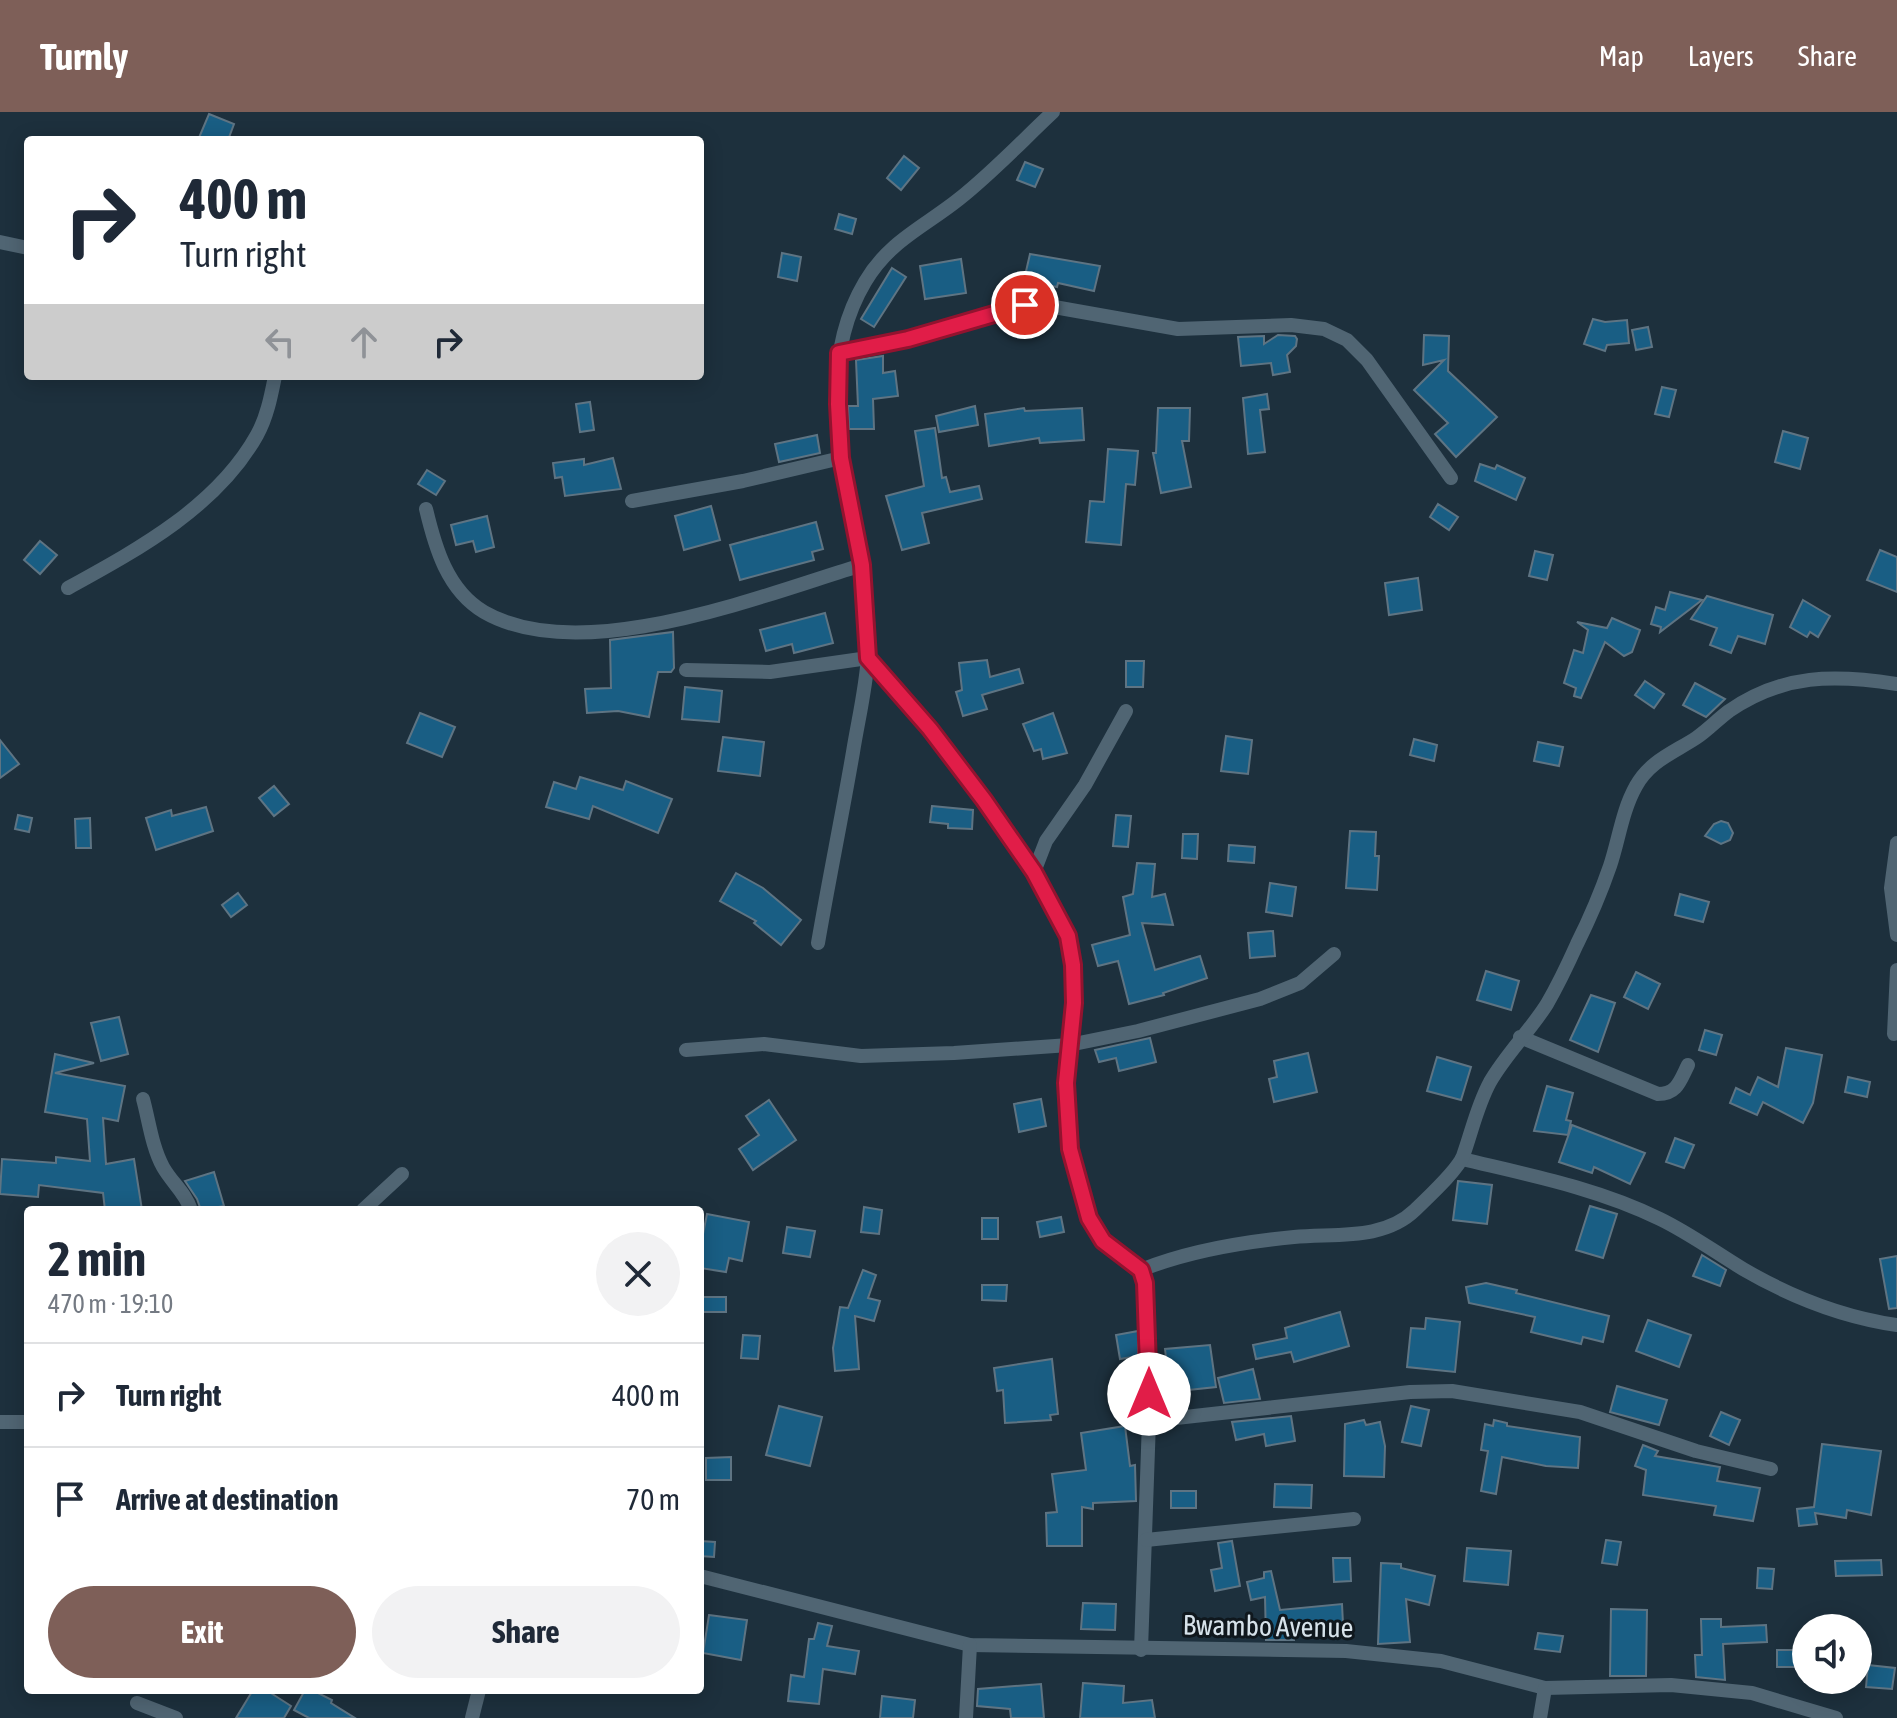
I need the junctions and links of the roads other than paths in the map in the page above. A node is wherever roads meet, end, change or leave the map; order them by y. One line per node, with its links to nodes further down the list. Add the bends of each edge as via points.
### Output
1 (1053, 112): 4 (street, via 959,199 885,254 847,316)
2 (0, 242): 3 (street)
3 (24, 247)
4 (839, 353): 6 (street); 7 (street, via 902,341 1025,305 1178,329 1324,329 1347,340 1367,360)
5 (274, 380): 11 (street, via 257,435 194,509)
6 (841, 458): 8 (street); 10 (street)
7 (1451, 478)
8 (632, 501)
9 (426, 509): 10 (street, via 442,565 460,591 482,611 535,628 608,632 655,625)
10 (862, 565): 12 (street)
11 (68, 588)
12 (868, 658): 13 (street, via 770,672); 17 (street, via 930,729); 19 (street)
13 (686, 670)
14 (1897, 684): 23 (street, via 1792,681 1759,693 1653,763 1627,804 1609,868 1578,942 1546,1005)
15 (1126, 711): 17 (street, via 1046,841)
16 (1897, 843): 18 (street, via 1891,888)
17 (1034, 872): 24 (street, via 1068,936 1074,1003)
18 (1897, 935)
19 (818, 943)
20 (1334, 954): 24 (street, via 1300,983 1260,999)
21 (1897, 970): 22 (street)
22 (1894, 1034)
23 (1520, 1037): 26 (street, via 1658,1094 1678,1087); 28 (street, via 1485,1092)
24 (1069, 1045): 25 (street, via 861,1056 764,1044); 32 (street, via 1070,1149 1089,1218 1103,1241)
25 (686, 1050)
26 (1688, 1065)
27 (143, 1099): 30 (street, via 155,1149)
28 (1462, 1159): 32 (street, via 1413,1213 1384,1229 1175,1256); 33 (street, via 1598,1193 1690,1234 1741,1268 1807,1301)
29 (402, 1174): 31 (street)
30 (189, 1206)
31 (367, 1206)
32 (1141, 1270): 34 (street, via 1148,1303)
33 (1897, 1325)
34 (1149, 1421): 37 (street, via 1452,1391 1580,1412 1696,1451); 39 (street)
35 (0, 1422): 36 (street)
36 (24, 1422)
37 (1771, 1469)
38 (1354, 1519): 39 (street)
39 (1146, 1540): 42 (street)
40 (704, 1577): 41 (street, Bwambo Avenue)
41 (970, 1645): 42 (street, Bwambo Avenue); 48 (street)
42 (1141, 1650): 43 (street, Bwambo Avenue, via 1346,1651 1441,1661)
43 (1545, 1688): 49 (street); 50 (street, Bwambo Avenue, via 1671,1685 1752,1693)
44 (478, 1694): 47 (street)
45 (137, 1703): 46 (street)
46 (176, 1718)
47 (472, 1718)
48 (966, 1718)
49 (1540, 1718)
50 (1836, 1718)

